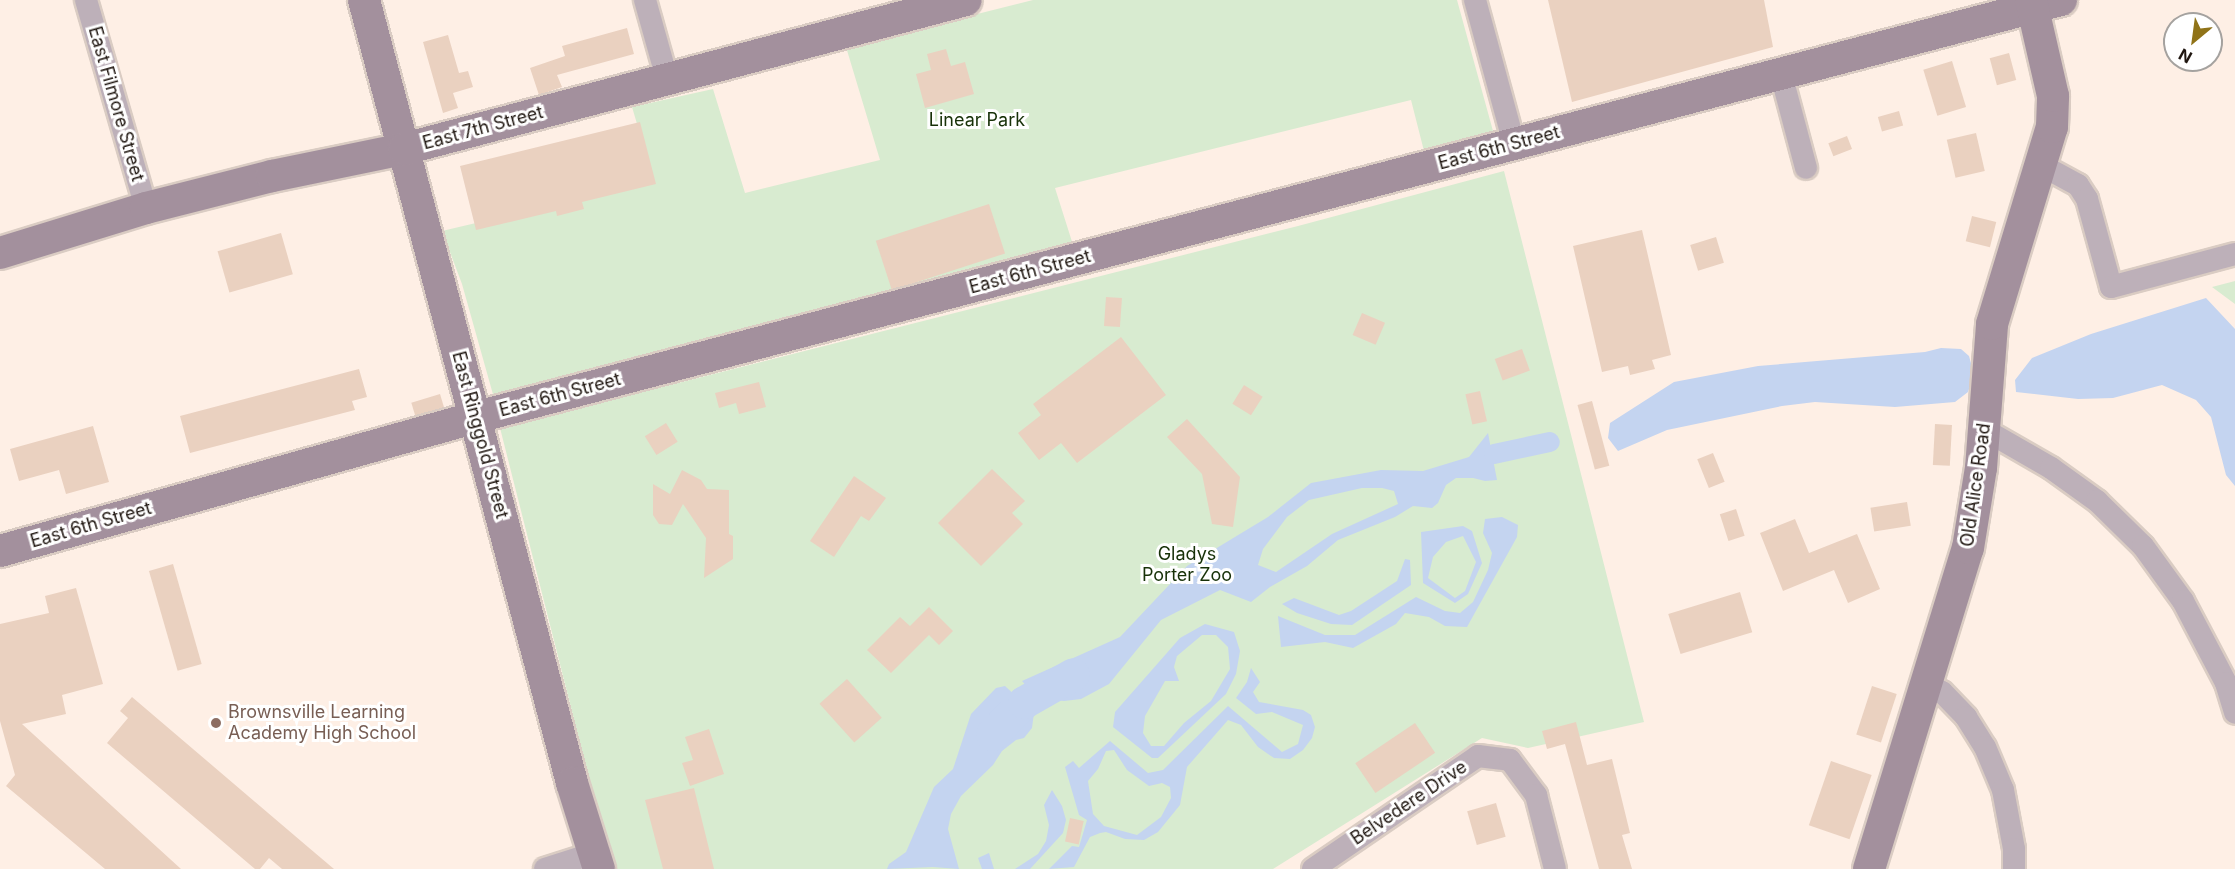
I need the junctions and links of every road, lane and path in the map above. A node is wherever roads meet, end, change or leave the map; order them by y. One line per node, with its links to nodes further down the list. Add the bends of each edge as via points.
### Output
1 (86, 0): 14 (street, East Filmore Street)
2 (364, 0): 11 (main road, East Ringgold Street)
3 (645, 0): 9 (street)
4 (966, 0): 7 (main road, East 7th Street)
5 (1475, 0): 10 (street)
6 (2041, 2): 8 (main road, East 6th Street); 12 (main road, Old Alice Road, via 2053,96 2052,127)
7 (926, 5): 9 (main road, East 7th Street)
8 (1781, 74): 10 (main road, East 6th Street); 13 (street)
9 (667, 79): 11 (main road, East 7th Street)
10 (1514, 144): 17 (main road, East 6th Street)
11 (404, 149): 14 (main road, East 7th Street, via 272,176); 17 (main road, East Ringgold Street)
12 (2041, 165): 16 (street, via 2078,184 2087,199 2110,287); 18 (main road, Old Alice Road, via 1992,324)
13 (1806, 168)
14 (146, 208): 15 (main road, East 7th Street)
15 (0, 253)
16 (2235, 254)
17 (477, 417): 19 (main road, East 6th Street); 22 (main road, East Ringgold Street, via 572,783)
18 (1985, 430): 20 (main road, Old Alice Road, via 1968,548); 21 (street, via 2051,468 2097,501 2143,546 2183,602 2226,683)
19 (0, 551)
20 (1927, 686): 26 (main road, Old Alice Road); 27 (street, via 1942,692 1966,717 1985,747 2003,790)
21 (2235, 713)
22 (597, 861): 23 (street)
23 (545, 869)
24 (1313, 869): 25 (street, Belvedere Drive, via 1478,756 1510,760 1536,795)
25 (1555, 869)
26 (1869, 869)
27 (2014, 869)

